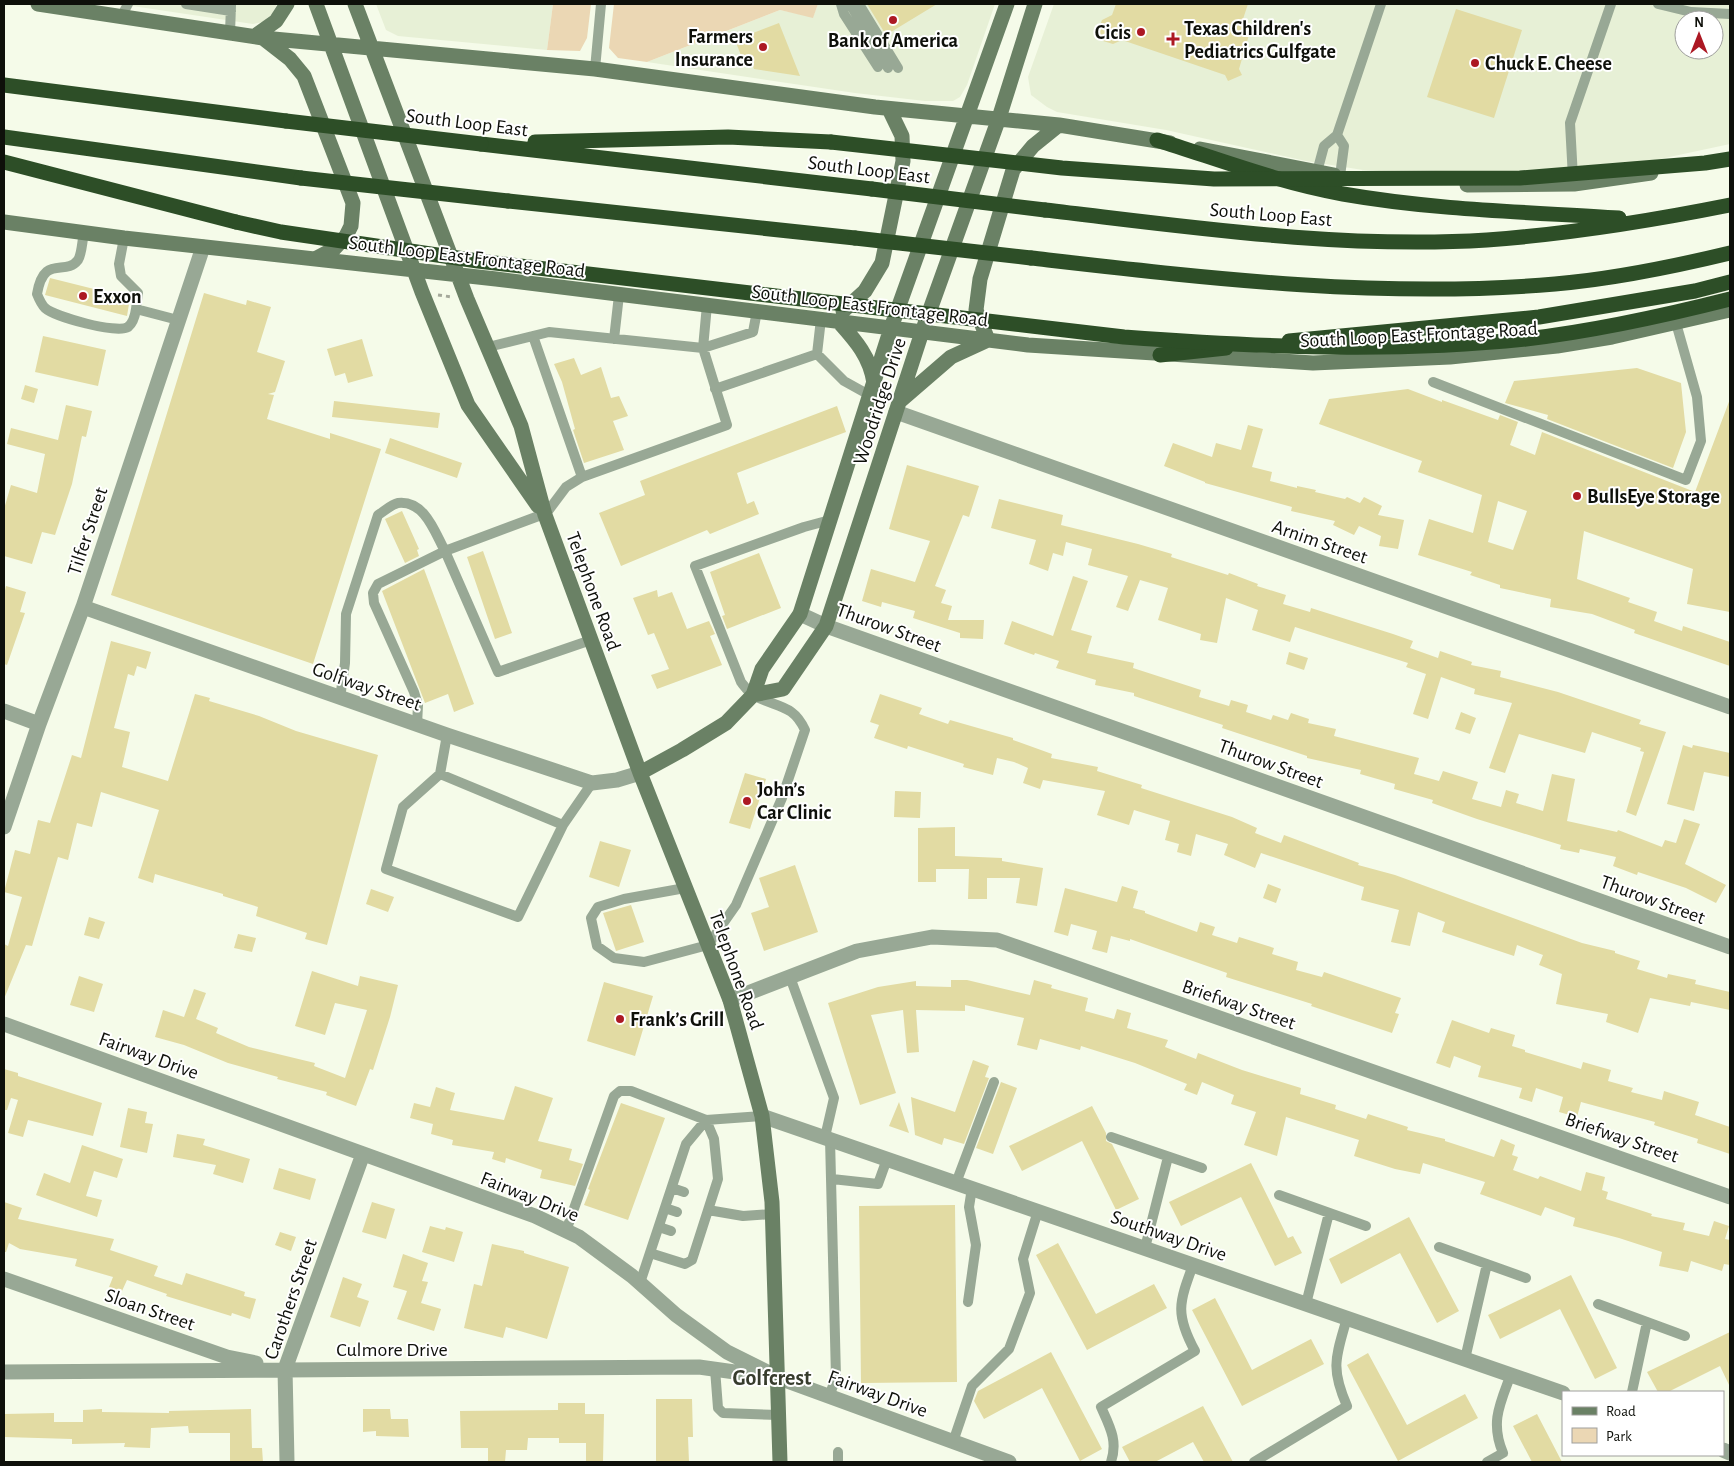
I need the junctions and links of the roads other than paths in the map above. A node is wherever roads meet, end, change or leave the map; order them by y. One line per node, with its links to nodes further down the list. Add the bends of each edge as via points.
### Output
1 (38, 4): 16 (main road)
2 (186, 4): 15 (lane)
3 (287, 4): 19 (main road, via 276,21)
4 (316, 4): 20 (main road, Telephone Road)
5 (355, 4): 21 (main road, Telephone Road)
6 (601, 4): 23 (lane)
7 (840, 4): 22 (lane)
8 (850, 4): 22 (lane)
9 (859, 4): 22 (lane)
10 (1007, 4): 26 (main road, Woodridge Drive)
11 (1036, 4): 27 (main road, Woodridge Drive)
12 (1381, 4): 29 (lane)
13 (1611, 4): 37 (lane, via 1570,123)
14 (1658, 4): 17 (lane, via 1691,12)
15 (231, 7): 18 (lane)
16 (125, 10): 18 (main road)
17 (1730, 14)
18 (230, 33): 19 (main road)
19 (259, 37): 20 (main road); 45 (main road, via 290,59 304,76 353,203 352,226 346,236)
20 (331, 45): 21 (main road); 46 (main road, Telephone Road)
21 (374, 48): 23 (main road); 47 (main road, Telephone Road)
22 (888, 68)
23 (595, 69): 25 (main road)
24 (4, 85): 32 (highway, South Loop East, bridge)
25 (889, 108): 26 (main road); 56 (main road, via 902,136 903,161 882,263 865,291)
26 (968, 114): 27 (main road); 58 (main road, Woodridge Drive)
27 (999, 118): 28 (main road); 59 (main road, Woodridge Drive)
28 (1059, 125): 31 (main road); 62 (main road, via 1033,146 1013,170 980,279 976,310)
29 (1337, 134): 35 (lane, via 1324,146); 36 (lane, via 1344,146)
30 (4, 137): 44 (highway, bridge, via 302,178 1284,286 1421,290 1564,283 1670,268)
31 (1156, 140): 35 (main road); 39 (highway, via 1340,194 1408,205)
32 (481, 144): 33 (highway, bridge, via 728,137 831,142 1062,168 1214,179 1520,178 1705,163); 39 (highway, South Loop East, bridge, via 1278,236 1407,242 1495,239)
33 (1730, 157): 37 (main road, via 1647,174)
34 (4, 162): 50 (highway, bridge, via 281,232 478,261 1124,337 1309,348 1415,347 1526,339 1656,317)
35 (1317, 172): 36 (main road)
36 (1340, 176): 37 (main road, via 1459,185)
37 (1574, 184)
38 (1730, 205): 39 (highway, South Loop East)
39 (1651, 220)
40 (4, 222): 41 (main road, South Loop East Frontage Road)
41 (84, 233): 42 (main road, South Loop East Frontage Road); 52 (lane, via 75,263 46,272 41,277 37,294 39,301 55,313 113,329 127,328)
42 (124, 238): 43 (main road, South Loop East Frontage Road); 52 (lane, via 119,264 121,276 138,293)
43 (203, 247): 45 (main road, South Loop East Frontage Road); 55 (street, Tilfer Street)
44 (1730, 254)
45 (317, 258): 46 (main road, South Loop East Frontage Road)
46 (414, 271): 47 (main road, South Loop East Frontage Road); 72 (main road, Telephone Road, via 468,405)
47 (458, 275): 49 (main road, South Loop East Frontage Road); 63 (main road, Telephone Road)
48 (1730, 282): 66 (highway, via 1695,291 1539,317)
49 (619, 295): 51 (main road, South Loop East Frontage Road); 61 (lane)
50 (1730, 299)
51 (707, 305): 54 (main road, South Loop East Frontage Road); 64 (lane)
52 (136, 309): 55 (lane)
53 (1730, 310): 57 (main road, South Loop East Frontage Road)
54 (757, 311): 56 (main road, South Loop East Frontage Road); 64 (lane, via 753,332)
55 (178, 320): 75 (street, Tilfer Street)
56 (830, 320): 58 (main road, South Loop East Frontage Road); 65 (lane); 69 (main road, via 864,352 872,370)
57 (1676, 323): 66 (main road, South Loop East Frontage Road, via 1557,346 1397,360 1314,363); 67 (lane, via 1697,397 1701,441 1686,480)
58 (892, 328): 59 (main road, South Loop East Frontage Road); 69 (main road, Woodridge Drive)
59 (922, 332): 62 (main road, South Loop East Frontage Road); 70 (main road, Woodridge Drive)
60 (533, 336): 61 (lane, via 549,332); 63 (lane); 71 (lane)
61 (614, 339): 64 (lane)
62 (988, 340): 66 (main road, South Loop East Frontage Road); 70 (main road, via 951,357)
63 (488, 347): 72 (main road, Telephone Road, via 521,426)
64 (703, 348): 68 (lane)
65 (817, 354): 68 (lane); 69 (lane, via 844,381)
66 (1160, 355)
67 (1433, 382)
68 (715, 389): 71 (lane, via 727,425)
69 (872, 391): 73 (main road, Woodridge Drive)
70 (898, 407): 77 (main road, Woodridge Drive); 81 (street, Arnim Street)
71 (582, 477): 72 (lane, via 566,487)
72 (544, 515): 74 (lane); 78 (main road, Telephone Road)
73 (830, 520): 76 (main road, Woodridge Drive); 79 (lane, via 695,566 741,682)
74 (444, 551): 78 (lane, via 498,672); 80 (lane, via 424,512 414,505 398,503 378,515 346,614); 84 (lane, via 378,584 372,593 414,692 418,705)
75 (83, 607): 80 (street, Golfway Street); 83 (street, Tilfer Street)
76 (800, 614): 77 (street, Thurow Street); 79 (main road, Woodridge Drive, via 762,669)
77 (826, 626): 79 (main road, Woodridge Drive, via 783,689); 93 (street, Thurow Street)
78 (591, 640): 86 (main road, Telephone Road)
79 (753, 696): 86 (main road, Woodridge Drive, via 726,723); 92 (lane, via 791,710 800,718 805,730 782,798 736,905)
80 (340, 698): 84 (street, Golfway Street)
81 (1730, 707)
82 (4, 711): 83 (street)
83 (38, 724): 90 (street, Tilfer Street)
84 (417, 724): 85 (street, Golfway Street)
85 (447, 735): 87 (lane); 88 (street, Golfway Street)
86 (640, 773): 88 (street, Golfway Street); 91 (main road, Telephone Road)
87 (440, 774): 89 (lane); 89 (lane, via 403,807 386,870 518,917)
88 (592, 783): 89 (lane)
89 (564, 825)
90 (4, 827)
91 (685, 888): 92 (main road, Telephone Road); 92 (lane, via 598,907 591,918 597,946 614,958 644,962)
92 (708, 945): 95 (main road, Telephone Road)
93 (1730, 947)
94 (790, 977): 95 (street, Briefway Street); 100 (lane, via 834,1098); 112 (street, Briefway Street, via 857,951 932,937 998,940)
95 (730, 1000): 98 (main road, Telephone Road)
96 (4, 1024): 102 (street, Fairway Drive)
97 (994, 1082): 107 (lane)
98 (762, 1116): 99 (lane); 100 (street, Southway Drive); 118 (main road, Telephone Road)
99 (706, 1120): 108 (lane, via 686,1144); 113 (lane, via 714,1139 718,1179); 121 (lane, via 631,1091 620,1091 614,1096)
100 (828, 1138): 104 (street, Southway Drive); 106 (lane)
101 (1111, 1138): 103 (lane)
102 (363, 1154): 121 (street, Fairway Drive, via 536,1216); 138 (street, Carothers Street)
103 (1168, 1157): 105 (lane); 124 (lane)
104 (887, 1159): 106 (lane, via 878,1184); 107 (street, Southway Drive)
105 (1202, 1168)
106 (832, 1179): 145 (lane, via 836,1377)
107 (956, 1183): 109 (street, Southway Drive)
108 (672, 1188): 110 (lane); 114 (lane)
109 (972, 1188): 115 (street, Southway Drive); 131 (lane, via 969,1207 976,1245)
110 (684, 1192)
111 (1279, 1195): 117 (lane)
112 (1730, 1196)
113 (707, 1203): 118 (lane, via 743,1216); 125 (lane, via 694,1238 689,1264)
114 (665, 1208): 116 (lane); 119 (lane)
115 (1038, 1211): 124 (street, Southway Drive); 147 (lane, via 1023,1259 1030,1293 1009,1349 972,1386)
116 (677, 1212)
117 (1329, 1213): 120 (lane); 132 (lane)
118 (772, 1214): 142 (main road, Telephone Road)
119 (659, 1226): 122 (lane); 125 (lane)
120 (1366, 1226)
121 (566, 1231): 130 (street, Fairway Drive)
122 (671, 1231)
123 (1439, 1247): 126 (lane)
124 (1145, 1248): 127 (street, Southway Drive)
125 (650, 1253): 130 (lane)
126 (1487, 1264): 128 (lane); 137 (lane)
127 (1193, 1265): 132 (street, Southway Drive); 151 (lane, via 1180,1313 1182,1328 1195,1351 1101,1407 1114,1434 1115,1449)
128 (1526, 1278)
129 (4, 1279): 138 (street, Sloan Street, via 227,1357)
130 (640, 1283): 142 (street, Fairway Drive, via 676,1315 727,1352)
131 (968, 1302)
132 (1306, 1304): 134 (street, Southway Drive)
133 (1598, 1304): 135 (lane)
134 (1348, 1318): 137 (street, Southway Drive); 152 (lane, via 1335,1371 1347,1406)
135 (1647, 1322): 136 (lane); 143 (lane)
136 (1685, 1336)
137 (1465, 1359): 141 (street, Southway Drive)
138 (285, 1369): 139 (street, Culmore Drive, via 699,1366); 140 (street, Culmore Drive); 148 (street, Carothers Street)
139 (715, 1369): 142 (street, Culmore Drive); 146 (lane, via 718,1408 723,1413)
140 (4, 1372)
141 (1511, 1374): 144 (street, Southway Drive); 153 (lane, via 1496,1425 1496,1437 1503,1453)
142 (779, 1378): 145 (street, Fairway Drive); 146 (main road, Telephone Road)
143 (1632, 1391)
144 (1562, 1393)
145 (829, 1397): 147 (street, Fairway Drive)
146 (779, 1415): 149 (main road, Telephone Road)
147 (953, 1442): 150 (street, Fairway Drive)
148 (287, 1462)
149 (780, 1462)
150 (1009, 1462)
151 (1111, 1462)
152 (1254, 1462)
153 (1487, 1462)

